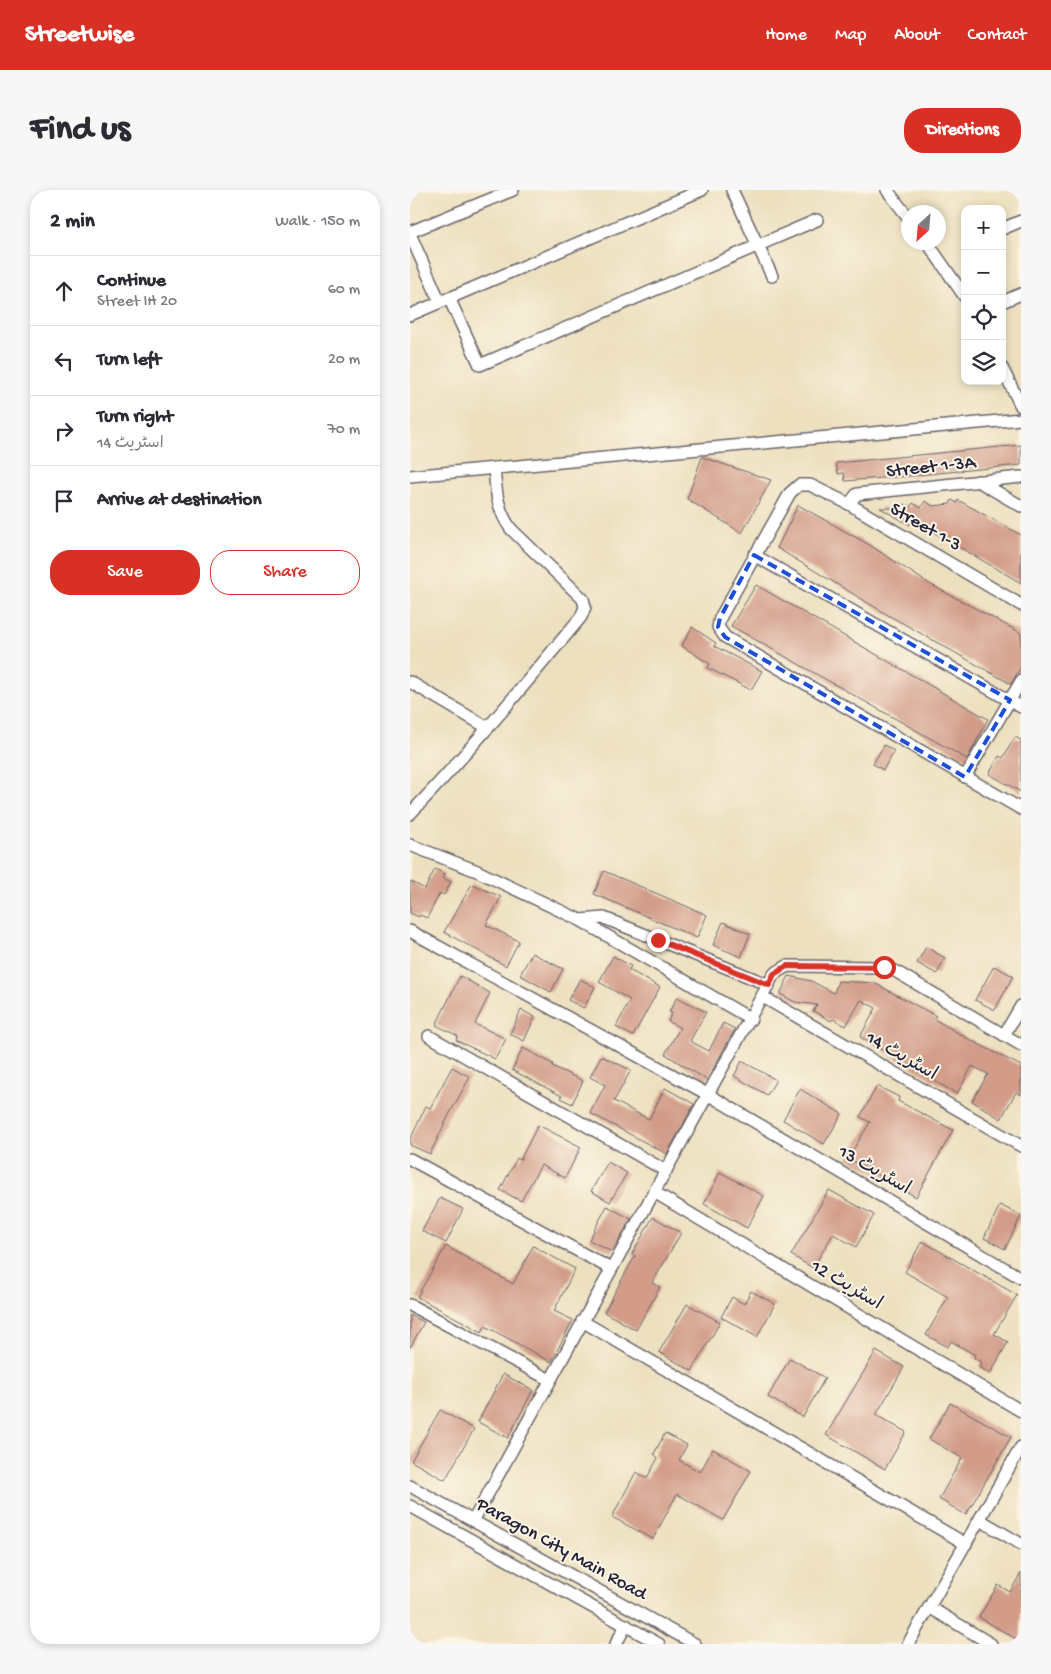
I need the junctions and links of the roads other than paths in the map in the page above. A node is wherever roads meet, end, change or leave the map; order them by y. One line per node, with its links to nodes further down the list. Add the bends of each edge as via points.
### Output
1 (513, 190): 9 (street)
2 (702, 190): 15 (street)
3 (732, 190): 10 (street)
4 (887, 190): 5 (street)
5 (901, 208)
6 (817, 220): 10 (street)
7 (1021, 221): 8 (street)
8 (1006, 227)
9 (410, 233): 15 (street)
10 (758, 246): 12 (street); 15 (street, via 480,365)
11 (933, 250): 14 (street)
12 (772, 276)
13 (1021, 294): 16 (street)
14 (964, 295)
15 (444, 300): 17 (street)
16 (1006, 300)
17 (410, 315)
18 (1006, 376): 19 (street)
19 (1021, 406)
20 (1021, 419): 21 (street)
21 (494, 468): 22 (street); 33 (street, via 502,516 511,529 583,599 585,607 581,617)
22 (410, 476)
23 (1021, 477): 24 (street, Street 1-3A)
24 (978, 481): 25 (street, Street 1-3A, via 857,494); 26 (street)
25 (849, 504): 27 (street, Street 1-3, via 810,485 799,485 790,493); 28 (street, Street 1-3)
26 (1021, 506)
27 (754, 556): 31 (street); 34 (street, via 720,618 718,627 725,637)
28 (1021, 605)
29 (1021, 681): 31 (street)
30 (410, 682): 33 (street)
31 (1010, 700): 32 (street); 34 (street)
32 (1021, 707)
33 (488, 728): 36 (street)
34 (966, 776): 35 (street)
35 (1021, 809)
36 (410, 814)
37 (410, 845): 38 (street, via 477,871)
38 (580, 920): 40 (street, via 604,918); 43 (street)
39 (410, 931): 47 (street, اسٹریٹ 13)
40 (769, 985): 41 (street); 44 (street, via 774,974 787,966 884,967)
41 (763, 997): 43 (street); 48 (street, اسٹریٹ 14)
42 (1021, 1006): 44 (street)
43 (751, 1019): 47 (street)
44 (1004, 1035): 46 (street)
45 (429, 1036): 50 (street)
46 (1021, 1045)
47 (709, 1095): 50 (street); 53 (street, اسٹریٹ 13)
48 (1021, 1146)
49 (410, 1158): 52 (street)
50 (666, 1171): 51 (street)
51 (654, 1192): 52 (street); 57 (street, اسٹریٹ 12)
52 (611, 1269): 55 (street)
53 (1021, 1278)
54 (410, 1305): 56 (street)
55 (582, 1321): 56 (street); 63 (street)
56 (550, 1380): 62 (street)
57 (1021, 1411)
58 (1021, 1446): 61 (street)
59 (410, 1486): 62 (street, Paragon City Main Road)
60 (410, 1506): 66 (street, Paragon City Main Road)
61 (980, 1520): 63 (street); 64 (street)
62 (473, 1521): 69 (street, Paragon City Main Road)
63 (966, 1544): 65 (street)
64 (1021, 1544)
65 (929, 1607): 70 (street); 71 (street)
66 (626, 1626): 67 (street); 68 (street, Paragon City Main Road)
67 (616, 1644)
68 (659, 1644)
69 (695, 1644)
70 (908, 1644)
71 (992, 1644)

